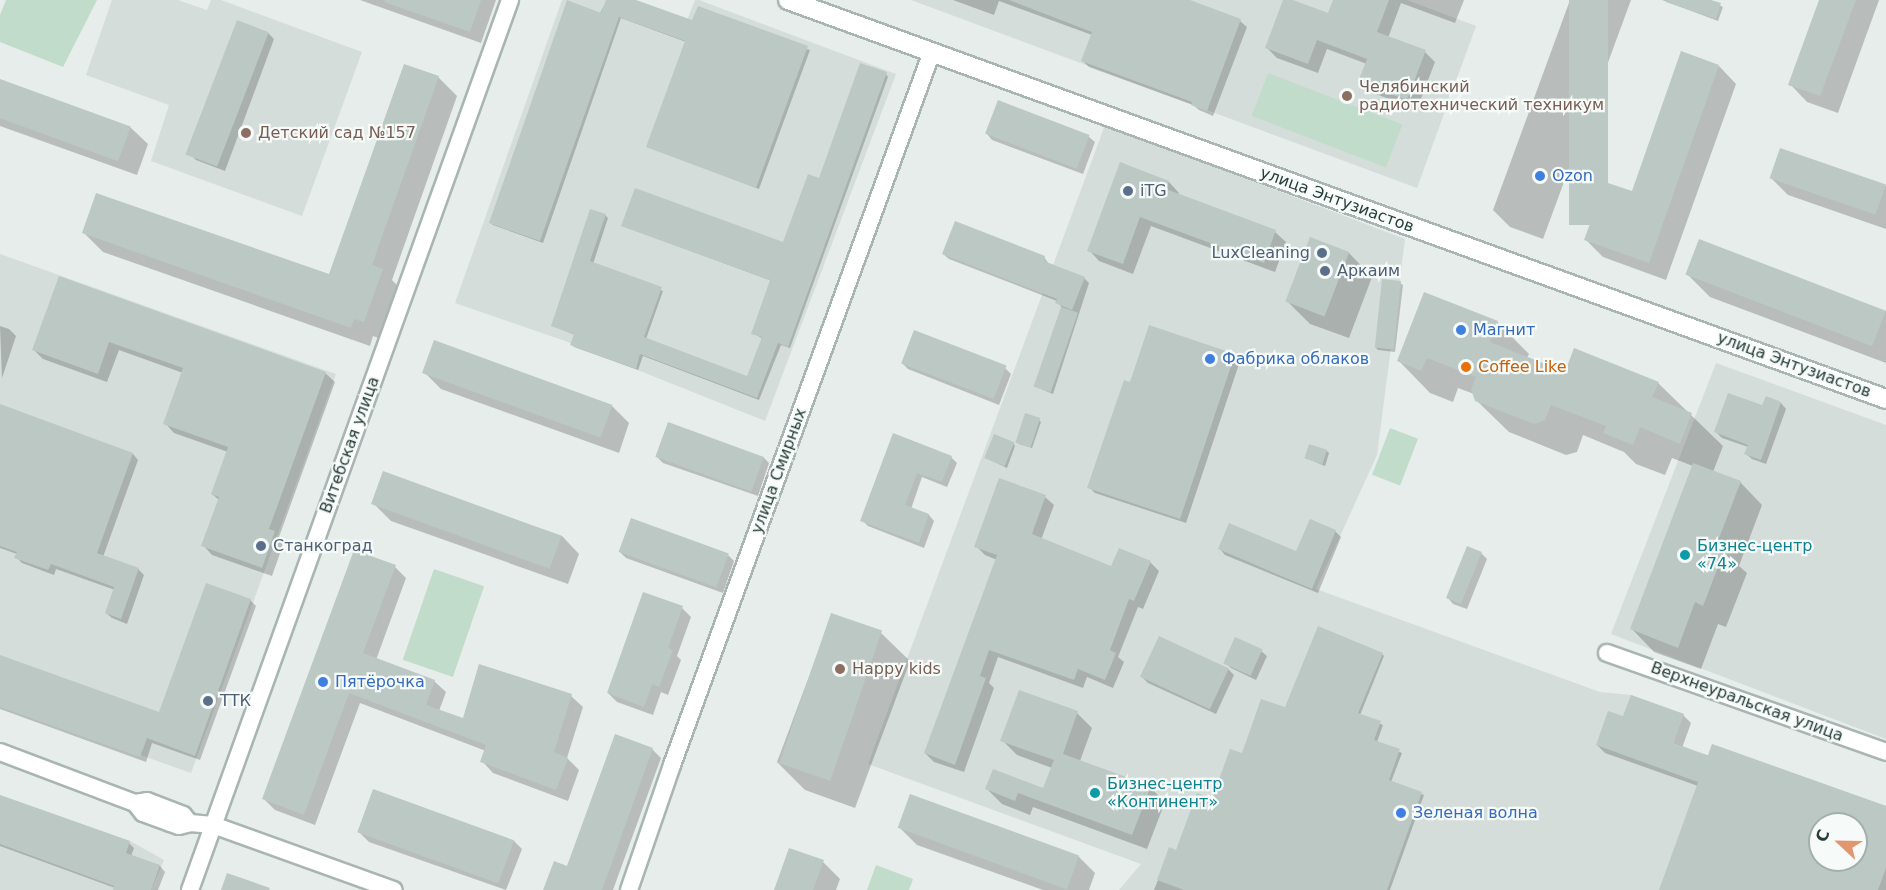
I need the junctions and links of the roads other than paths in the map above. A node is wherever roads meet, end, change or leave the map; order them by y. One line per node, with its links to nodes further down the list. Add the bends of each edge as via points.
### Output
1 (510, 0): 8 (street, Витебская улица)
2 (788, 0): 3 (main road, улица Энтузиастов)
3 (931, 54): 4 (main road, улица Энтузиастов); 11 (street, улица Смирных)
4 (1886, 399)
5 (1607, 653): 7 (street, Верхнеуральская улица)
6 (0, 752): 8 (street, via 135,803 143,813 179,826)
7 (1886, 752)
8 (213, 825): 9 (street, Витебская улица); 10 (street)
9 (190, 890)
10 (394, 890)
11 (630, 890)

